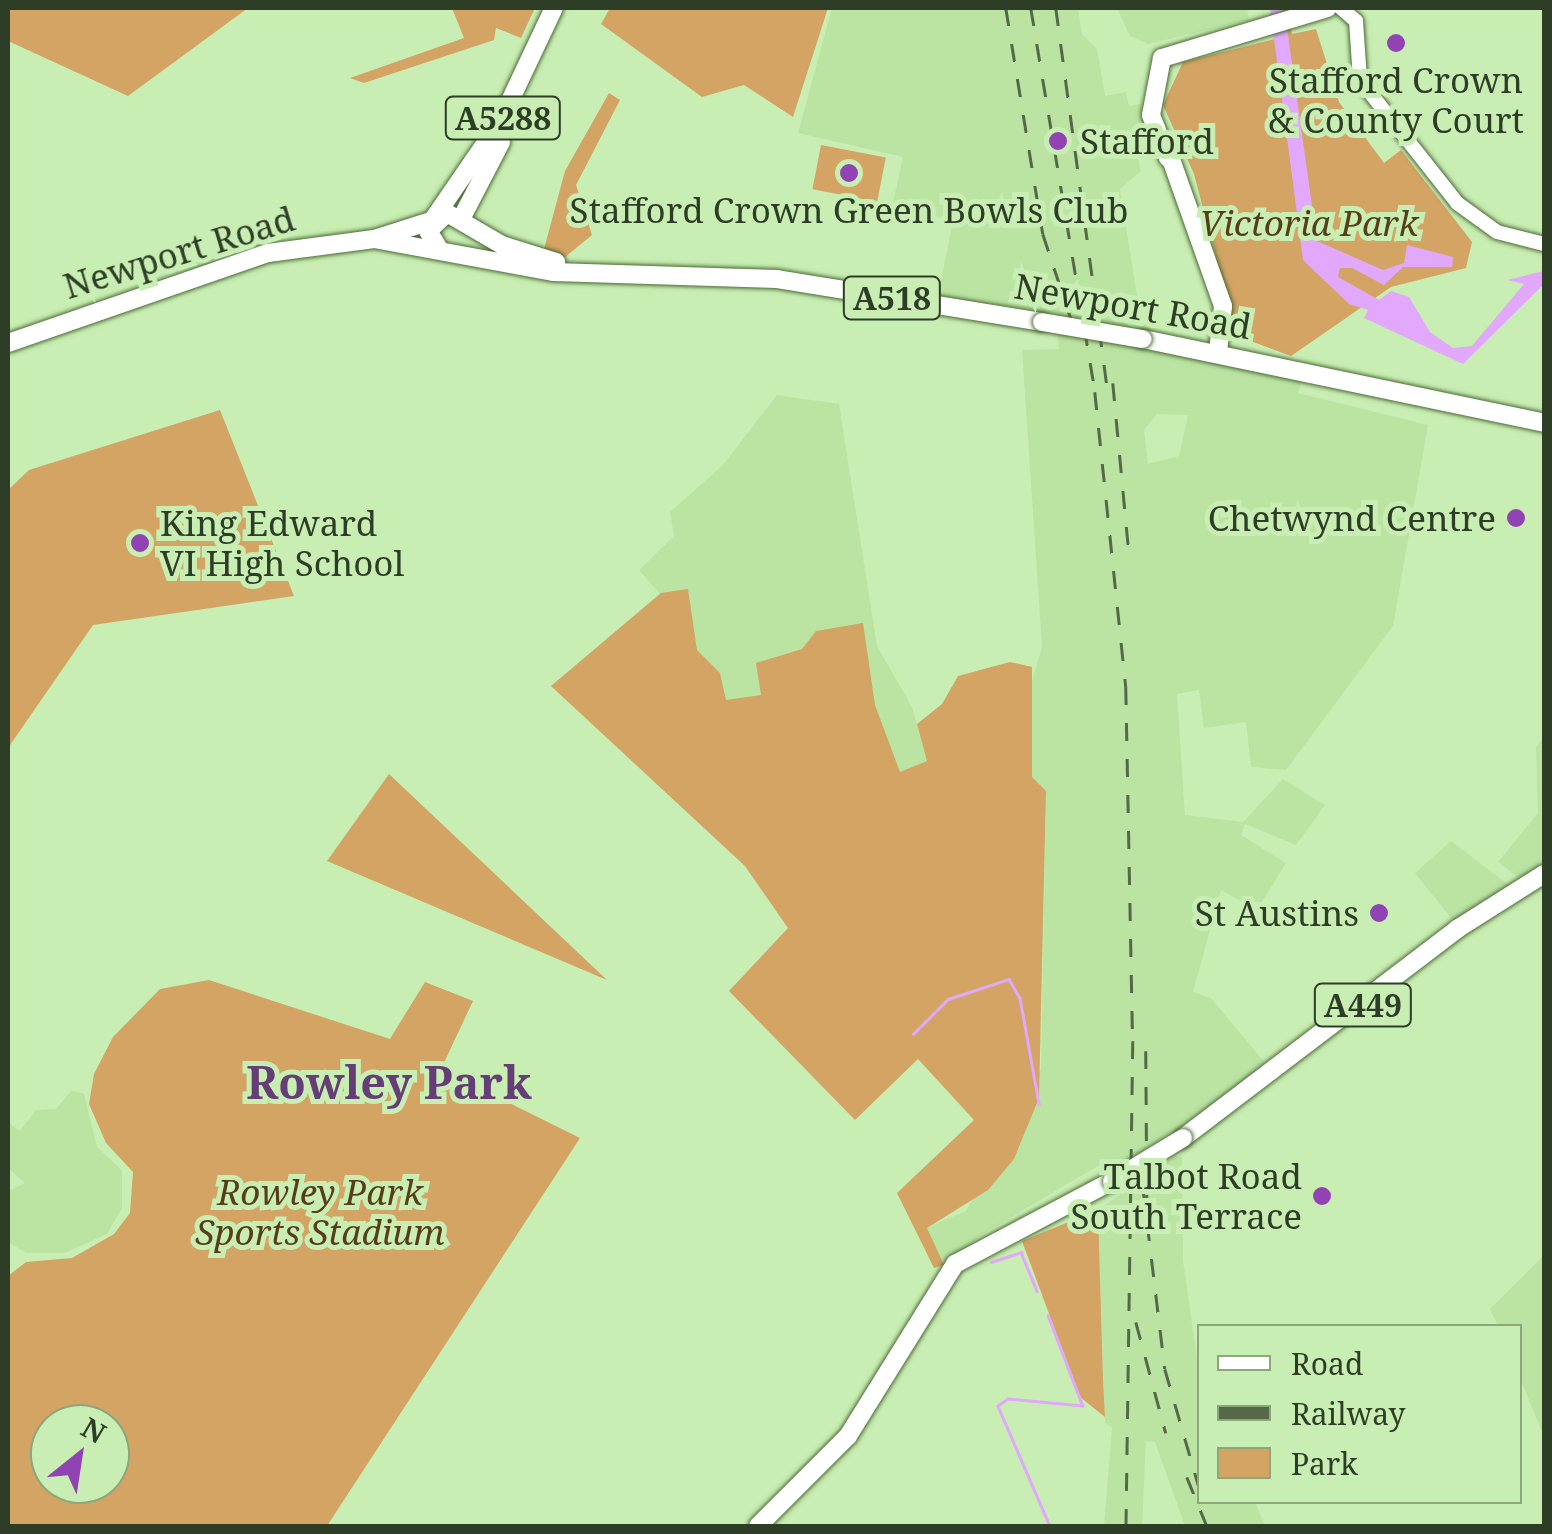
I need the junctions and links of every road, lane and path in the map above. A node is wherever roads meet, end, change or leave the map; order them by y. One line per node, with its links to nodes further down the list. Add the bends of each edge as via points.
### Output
1 (554, 8): 5 (main road, A5288, via 500,122)
2 (567, 8): 6 (main road, A5288)
3 (1328, 8): 14 (main road, via 1162,58 1153,100 1223,306)
4 (1341, 8): 8 (street, via 1356,21 1360,80 1467,212 1497,232)
5 (432, 220): 6 (main road, Newport Road / A518); 7 (main road, Newport Road / A518); 9 (main road, via 428,236)
6 (463, 222): 9 (main road); 10 (main road, Newport Road / A518, via 520,253)
7 (374, 240): 9 (main road, Newport Road / A518); 13 (main road, Newport Road / A518, via 268,252)
8 (1544, 244)
9 (448, 250): 11 (main road, Newport Road / A518, via 518,268)
10 (570, 264): 11 (main road); 12 (main road, Newport Road / A518)
11 (602, 275): 12 (main road, Newport Road / A518)
12 (706, 275): 14 (main road, Newport Road / A518, bridge, via 777,278)
13 (8, 343)
14 (1218, 352): 15 (main road, Newport Road / A518, via 1362,390)
15 (1544, 424)
16 (1544, 874): 17 (main road, A449, bridge, via 1456,929 1183,1138 964,1258 932,1293 856,1426)
17 (758, 1526)

